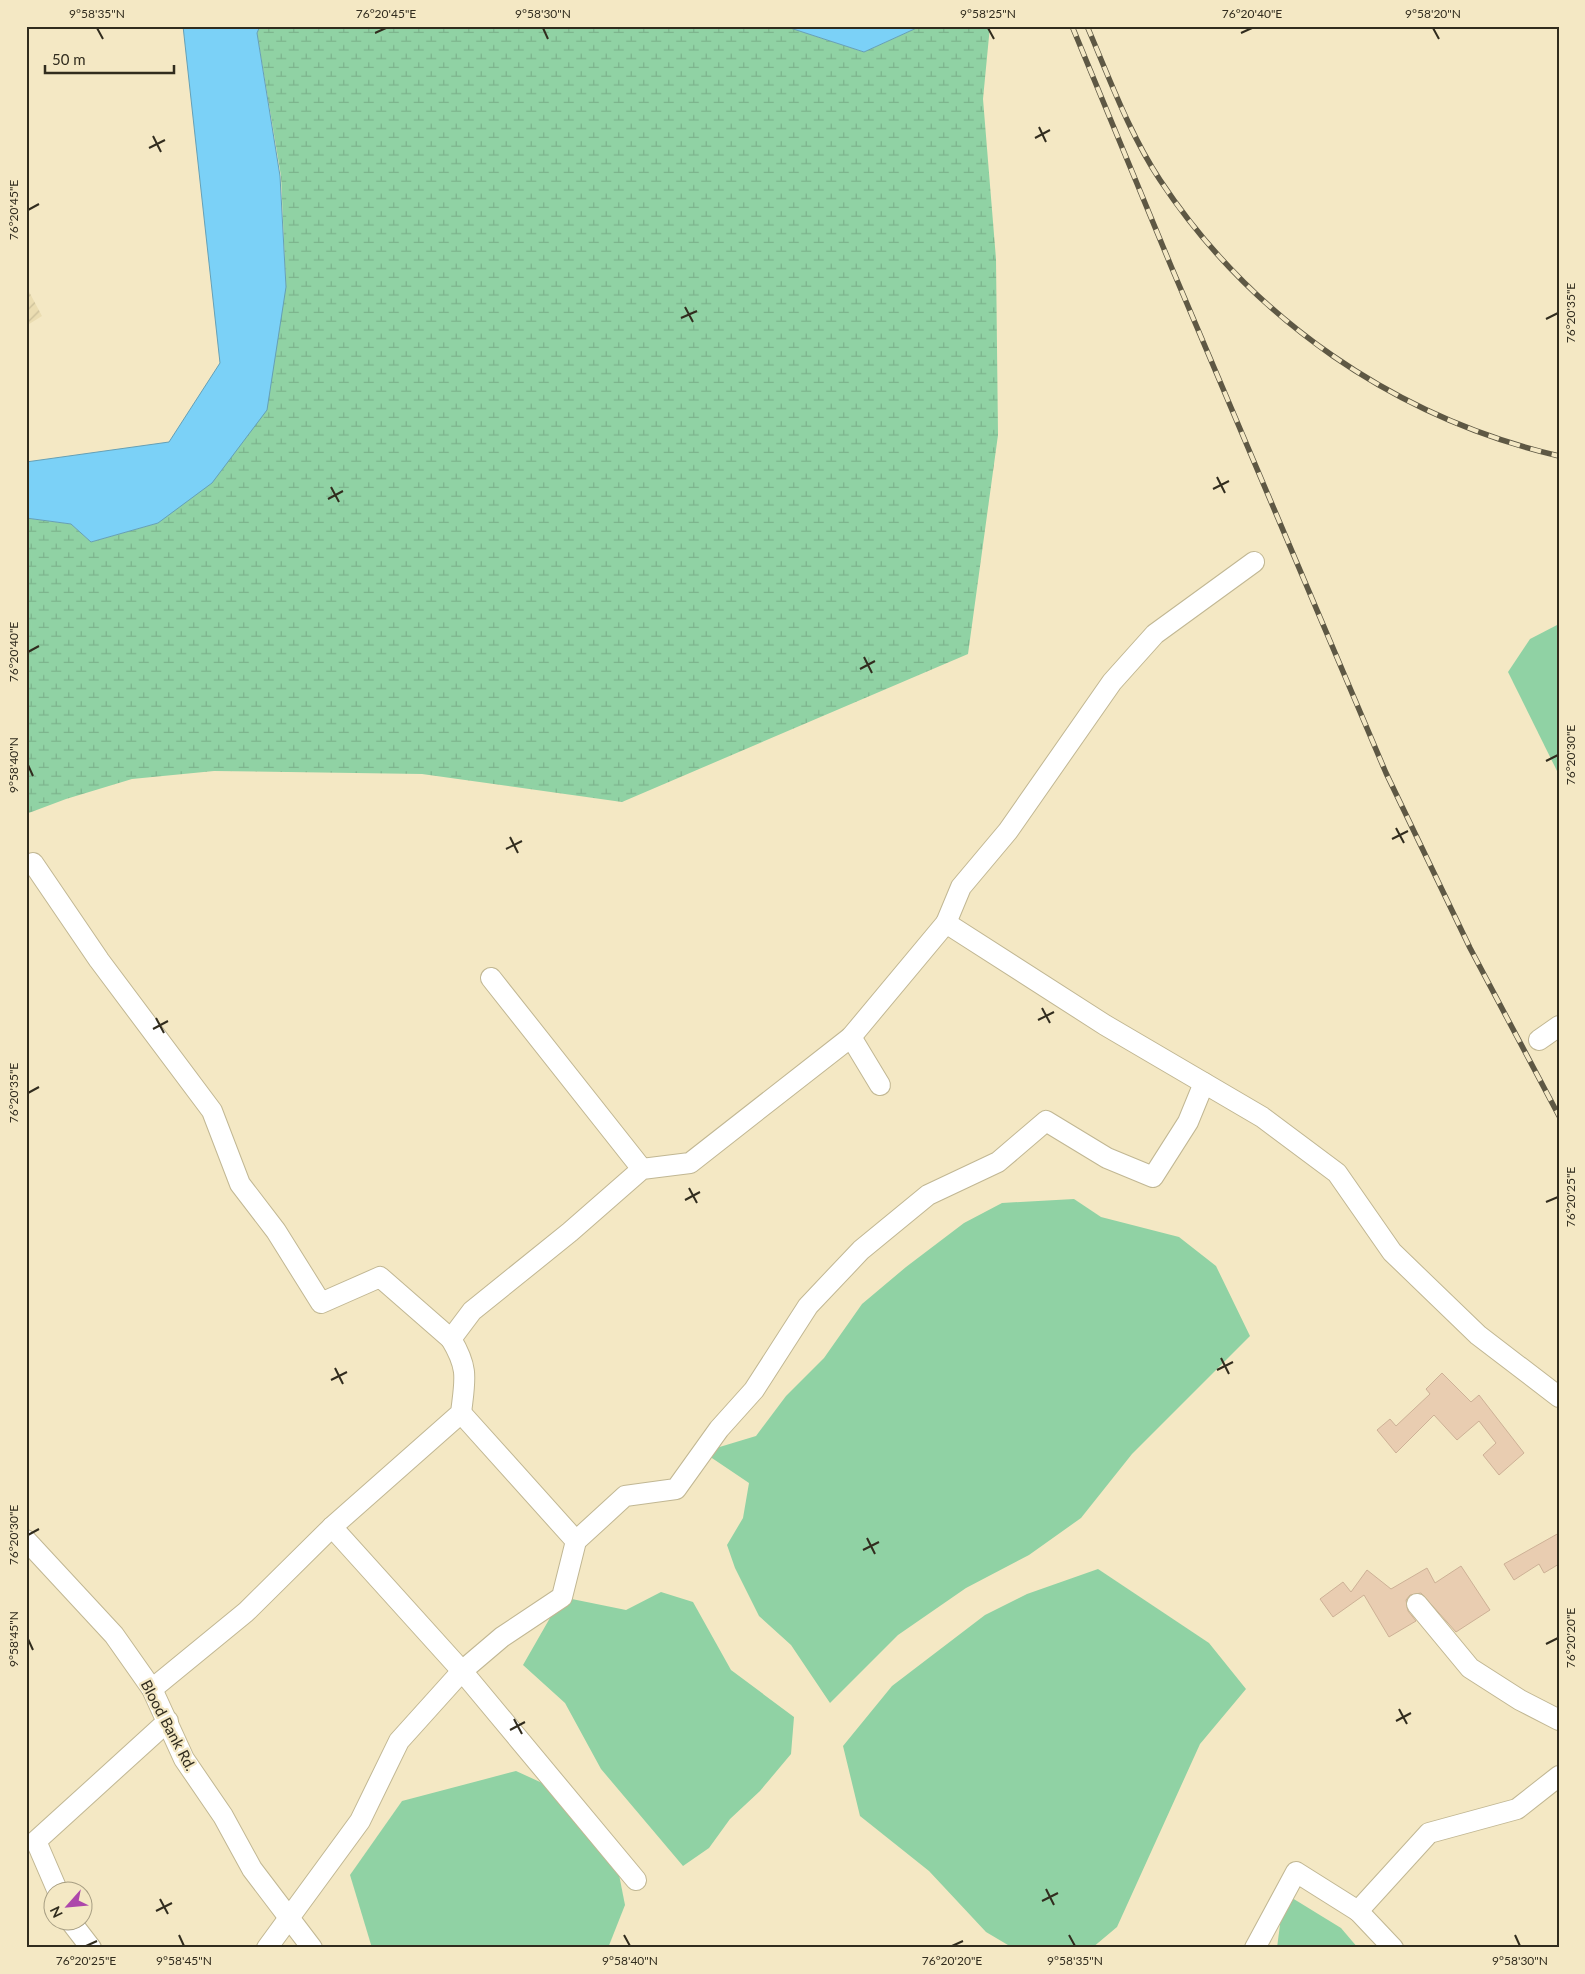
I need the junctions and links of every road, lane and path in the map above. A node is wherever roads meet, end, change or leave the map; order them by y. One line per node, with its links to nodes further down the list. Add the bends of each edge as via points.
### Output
1 (1254, 562): 3 (street, via 1155,634 1112,682 1008,831 961,887)
2 (32, 863): 11 (street, via 99,960 212,1111 240,1184 276,1231 321,1303 380,1277)
3 (946, 923): 6 (street); 8 (street, via 1105,1025)
4 (491, 978): 10 (street)
5 (1559, 1026): 7 (street)
6 (851, 1036): 9 (street); 10 (street, via 690,1163)
7 (1539, 1040)
8 (1204, 1083): 12 (street, via 1262,1117 1338,1173 1392,1252 1478,1335); 16 (street, via 1188,1122 1153,1177 1106,1158 1046,1121 998,1162 928,1195 861,1250 808,1306 754,1390 719,1429 676,1489 625,1496)
9 (880, 1085)
10 (642, 1169): 11 (street, via 472,1311)
11 (451, 1339): 13 (street, via 462,1358 466,1376)
12 (1559, 1397)
13 (461, 1413): 14 (street); 16 (street)
14 (332, 1527): 18 (street); 19 (street, via 246,1612)
15 (26, 1540): 19 (street, Blood Bank Rd., via 114,1635)
16 (576, 1541): 18 (street, via 562,1597 502,1638)
17 (1417, 1604): 20 (street, via 1470,1668)
18 (462, 1671): 23 (street); 26 (street, via 399,1742 360,1821)
19 (152, 1689): 21 (street, Blood Bank Rd.)
20 (1559, 1720)
21 (168, 1721): 24 (street, via 36,1840); 26 (street, Blood Bank Rd., via 184,1759 223,1816 252,1869)
22 (1559, 1776): 25 (street, via 1517,1809 1429,1833)
23 (636, 1880)
24 (54, 1882)
25 (1358, 1911): 31 (street, via 1296,1872); 32 (street)
26 (289, 1918): 29 (street); 30 (street, Blood Bank Rd.)
27 (79, 1932): 28 (street)
28 (91, 1948)
29 (267, 1948)
30 (312, 1948)
31 (1255, 1948)
32 (1393, 1948)

